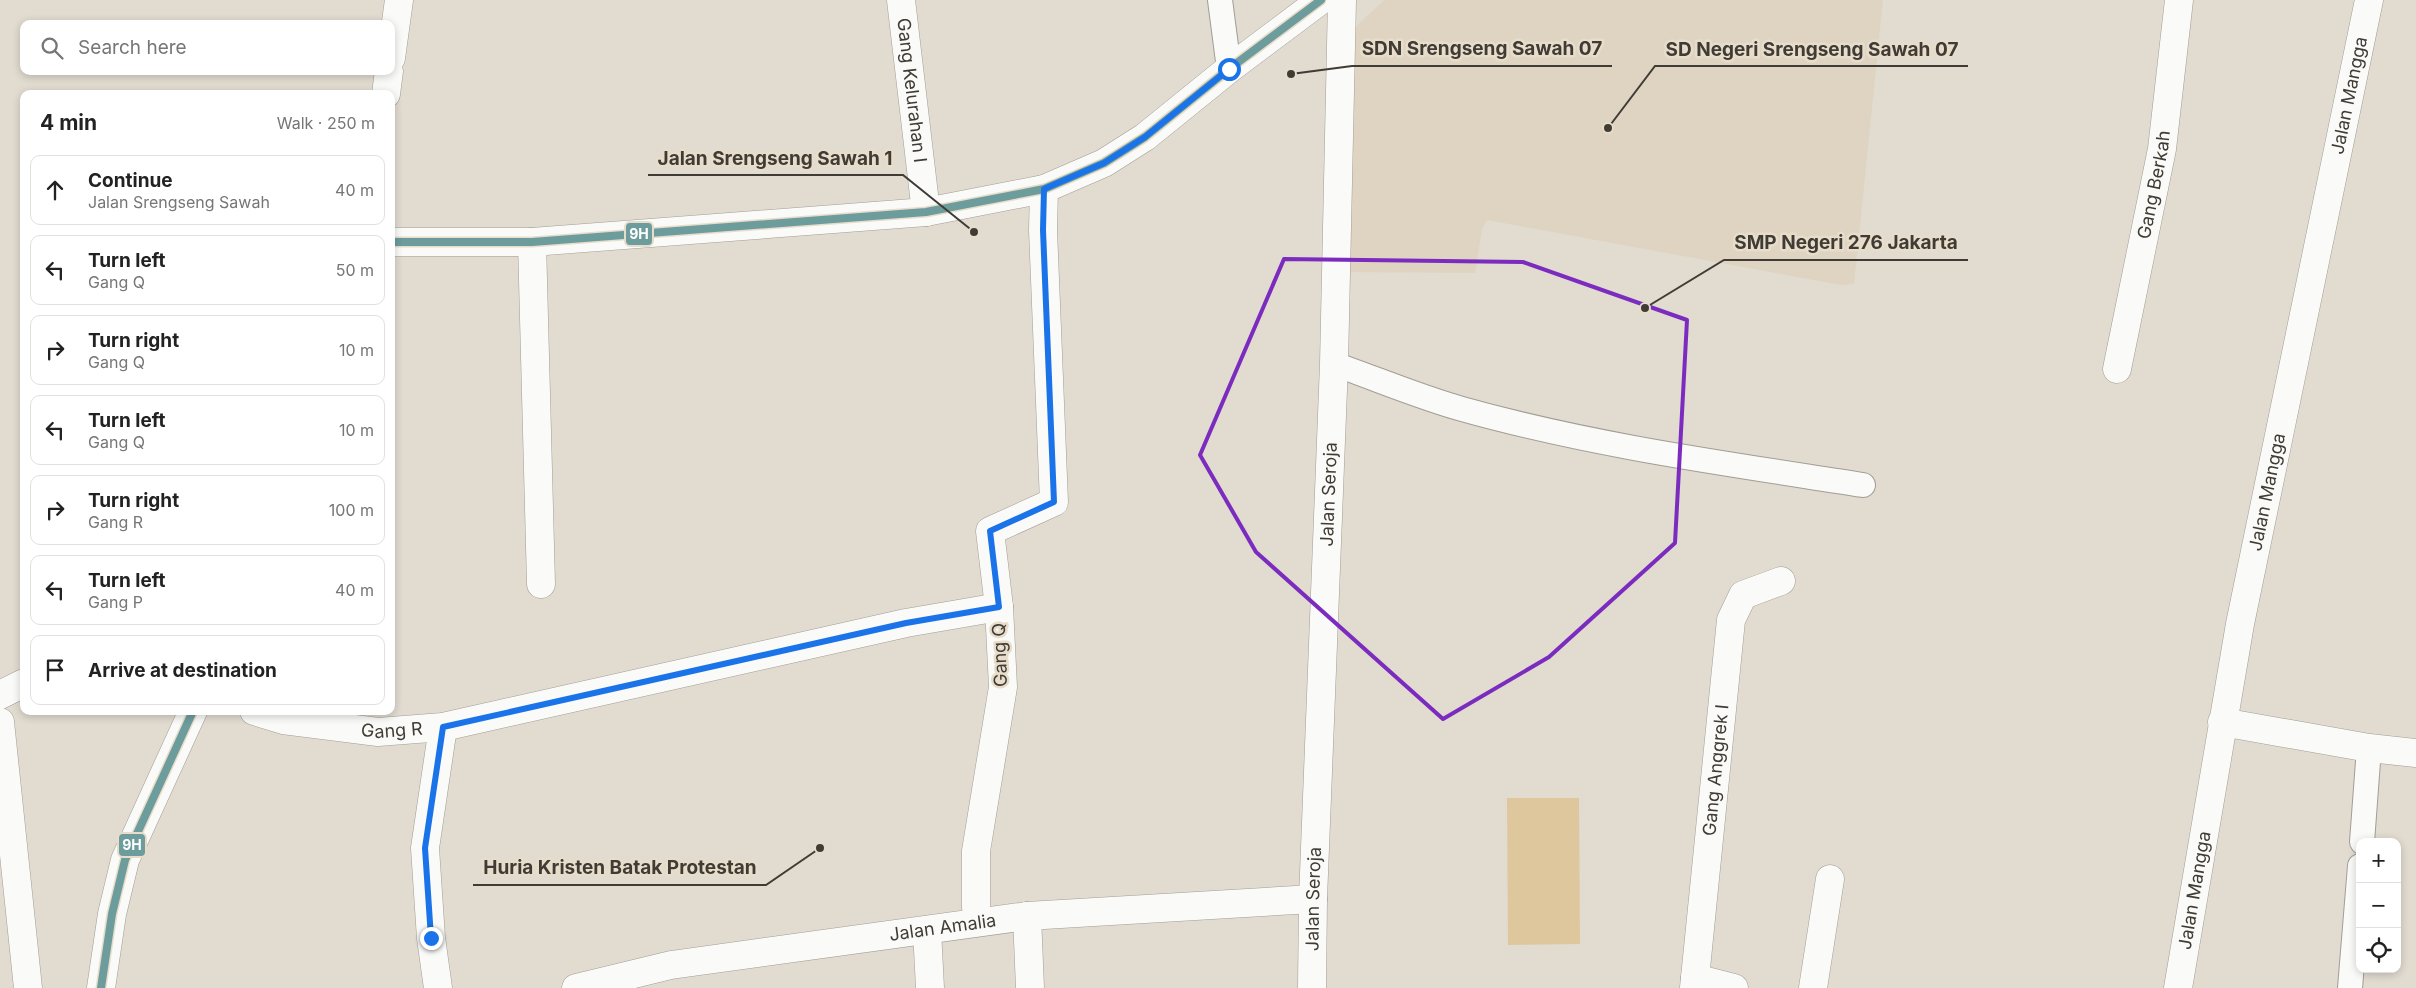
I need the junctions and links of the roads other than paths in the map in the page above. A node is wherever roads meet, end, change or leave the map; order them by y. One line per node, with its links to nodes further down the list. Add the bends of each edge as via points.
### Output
1 (399, 0): 8 (street)
2 (901, 0): 13 (street, Gang Kelurahan I)
3 (1220, 0): 9 (lane)
4 (1321, 0): 9 (street)
5 (1342, 0): 16 (street, Jalan Seroja)
6 (2179, 0): 17 (street, Gang Berkah, via 2162,149)
7 (2369, 0): 27 (street, Jalan Mangga)
8 (395, 29)
9 (1229, 69): 12 (street, via 1145,137 1104,163)
10 (389, 75): 11 (street)
11 (387, 90)
12 (1044, 189): 13 (street); 21 (street, Gang Q, via 1054,502 990,531)
13 (926, 212): 15 (street)
14 (395, 242): 15 (street)
15 (532, 242): 20 (street)
16 (1334, 364): 18 (lane, via 1461,409 1557,432 1660,454); 34 (street, Jalan Seroja)
17 (2117, 369)
18 (1863, 485)
19 (1781, 581): 39 (street, Gang Anggrek I, via 1743,595 1730,620)
20 (541, 584)
21 (999, 607): 28 (street, Gang R, via 906,623); 36 (street, Gang Q, via 1003,687 976,852)
22 (20, 685): 23 (street)
23 (0, 695)
24 (192, 715): 40 (street, via 125,860 112,914)
25 (267, 715): 28 (street, Gang R, via 283,720 378,732)
26 (0, 722): 38 (street)
27 (2222, 722): 29 (street); 48 (street, Jalan Mangga)
28 (443, 727): 41 (street, via 425,848)
29 (2369, 748): 30 (street); 31 (lane)
30 (2416, 753)
31 (2362, 838)
32 (1830, 879): 47 (street)
33 (2359, 883): 49 (lane)
34 (1313, 899): 35 (street, Jalan Amalia); 45 (street, Jalan Seroja)
35 (1027, 916): 36 (street, Jalan Amalia); 44 (street)
36 (978, 922): 37 (street, Jalan Amalia)
37 (927, 930): 42 (street, Jalan Amalia, via 671,965); 43 (street)
38 (24, 981)
39 (1694, 983): 46 (street)
40 (101, 988)
41 (438, 988)
42 (576, 988)
43 (930, 988)
44 (1030, 988)
45 (1312, 988)
46 (1734, 988)
47 (1813, 988)
48 (2178, 988)
49 (2350, 988)

